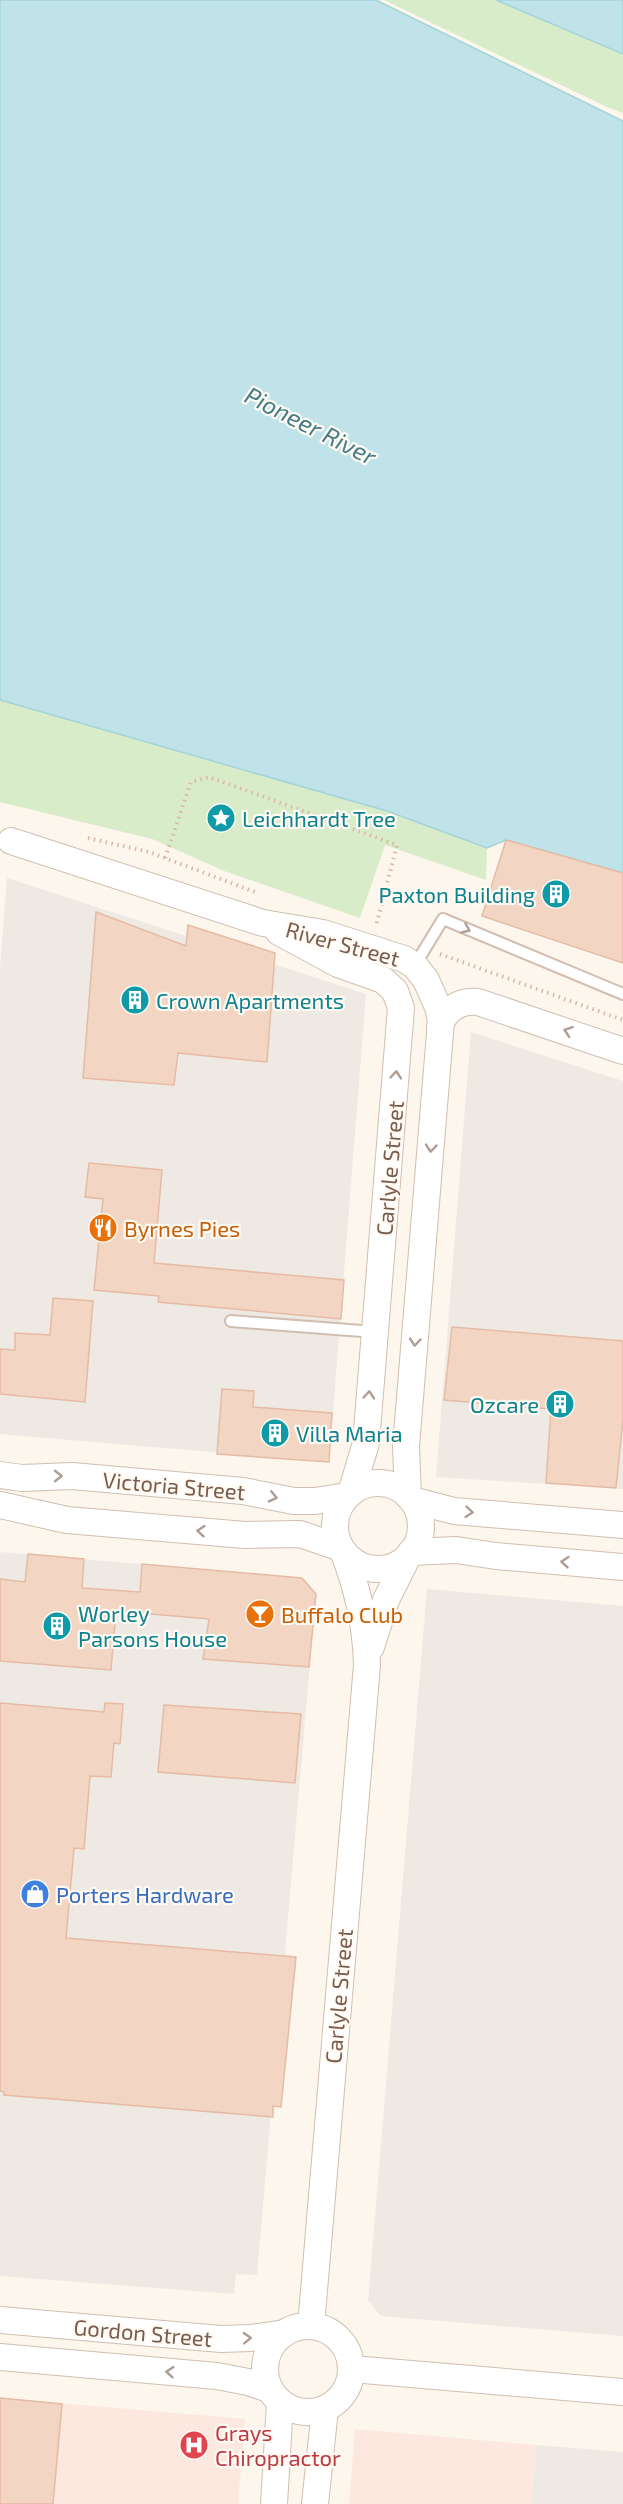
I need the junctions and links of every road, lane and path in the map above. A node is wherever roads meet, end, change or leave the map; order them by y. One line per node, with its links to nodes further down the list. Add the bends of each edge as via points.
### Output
1 (11, 842): 3 (street, River Street)
2 (165, 858): 4 (path, via 191,782 209,777 397,845)
3 (263, 923): 5 (street, River Street, via 332,936 399,957); 8 (street, Carlyle Street, via 334,963 378,978 391,987 401,1008)
4 (374, 936)
5 (415, 966): 6 (lane, one-way to 6, via 443,919); 7 (street, River Street, via 432,992 439,1012)
6 (623, 994)
7 (440, 1034): 8 (street, via 420,1022 407,1025); 9 (street, one-way to 7, via 469,1001 455,1006 442,1019); 14 (street, Carlyle Street, one-way to 14, via 405,1446)
8 (400, 1037): 11 (street, Carlyle Street, one-way to 8)
9 (623, 1051)
10 (231, 1321): 11 (lane)
11 (375, 1332): 13 (street, Carlyle Street, one-way to 11, via 365,1447)
12 (0, 1475): 13 (street, Victoria Street, one-way to 13, via 72,1476 231,1490 294,1501)
13 (349, 1494): 14 (street, via 376,1483 393,1486); 17 (street, via 335,1521)
14 (410, 1498): 16 (street, one-way to 16, via 454,1511); 18 (street, via 418,1511 420,1530)
15 (0, 1505): 17 (street, Victoria Street, one-way to 15, via 300,1534 244,1535 67,1520)
16 (623, 1525)
17 (342, 1550): 18 (street, via 357,1563 374,1569 393,1566); 20 (street, Carlyle Street, via 359,1595)
18 (410, 1554): 19 (street, one-way to 18, via 456,1550); 20 (street, Carlyle Street, via 386,1600)
19 (623, 1567)
20 (367, 1665): 22 (street, Carlyle Street)
21 (0, 2320): 23 (street, Gordon Street, one-way to 23, via 222,2339)
22 (311, 2326): 23 (street); 25 (street, via 324,2329 339,2340 350,2356)
23 (285, 2333): 27 (street, via 268,2352 265,2364)
24 (0, 2358): 27 (street, Gordon Street, one-way to 24, via 248,2382 217,2376)
25 (352, 2369): 26 (street); 28 (street, via 345,2393)
26 (623, 2392)
27 (275, 2396): 28 (street, via 302,2412); 29 (street)
28 (325, 2409): 30 (street)
29 (274, 2504)
30 (315, 2504)

